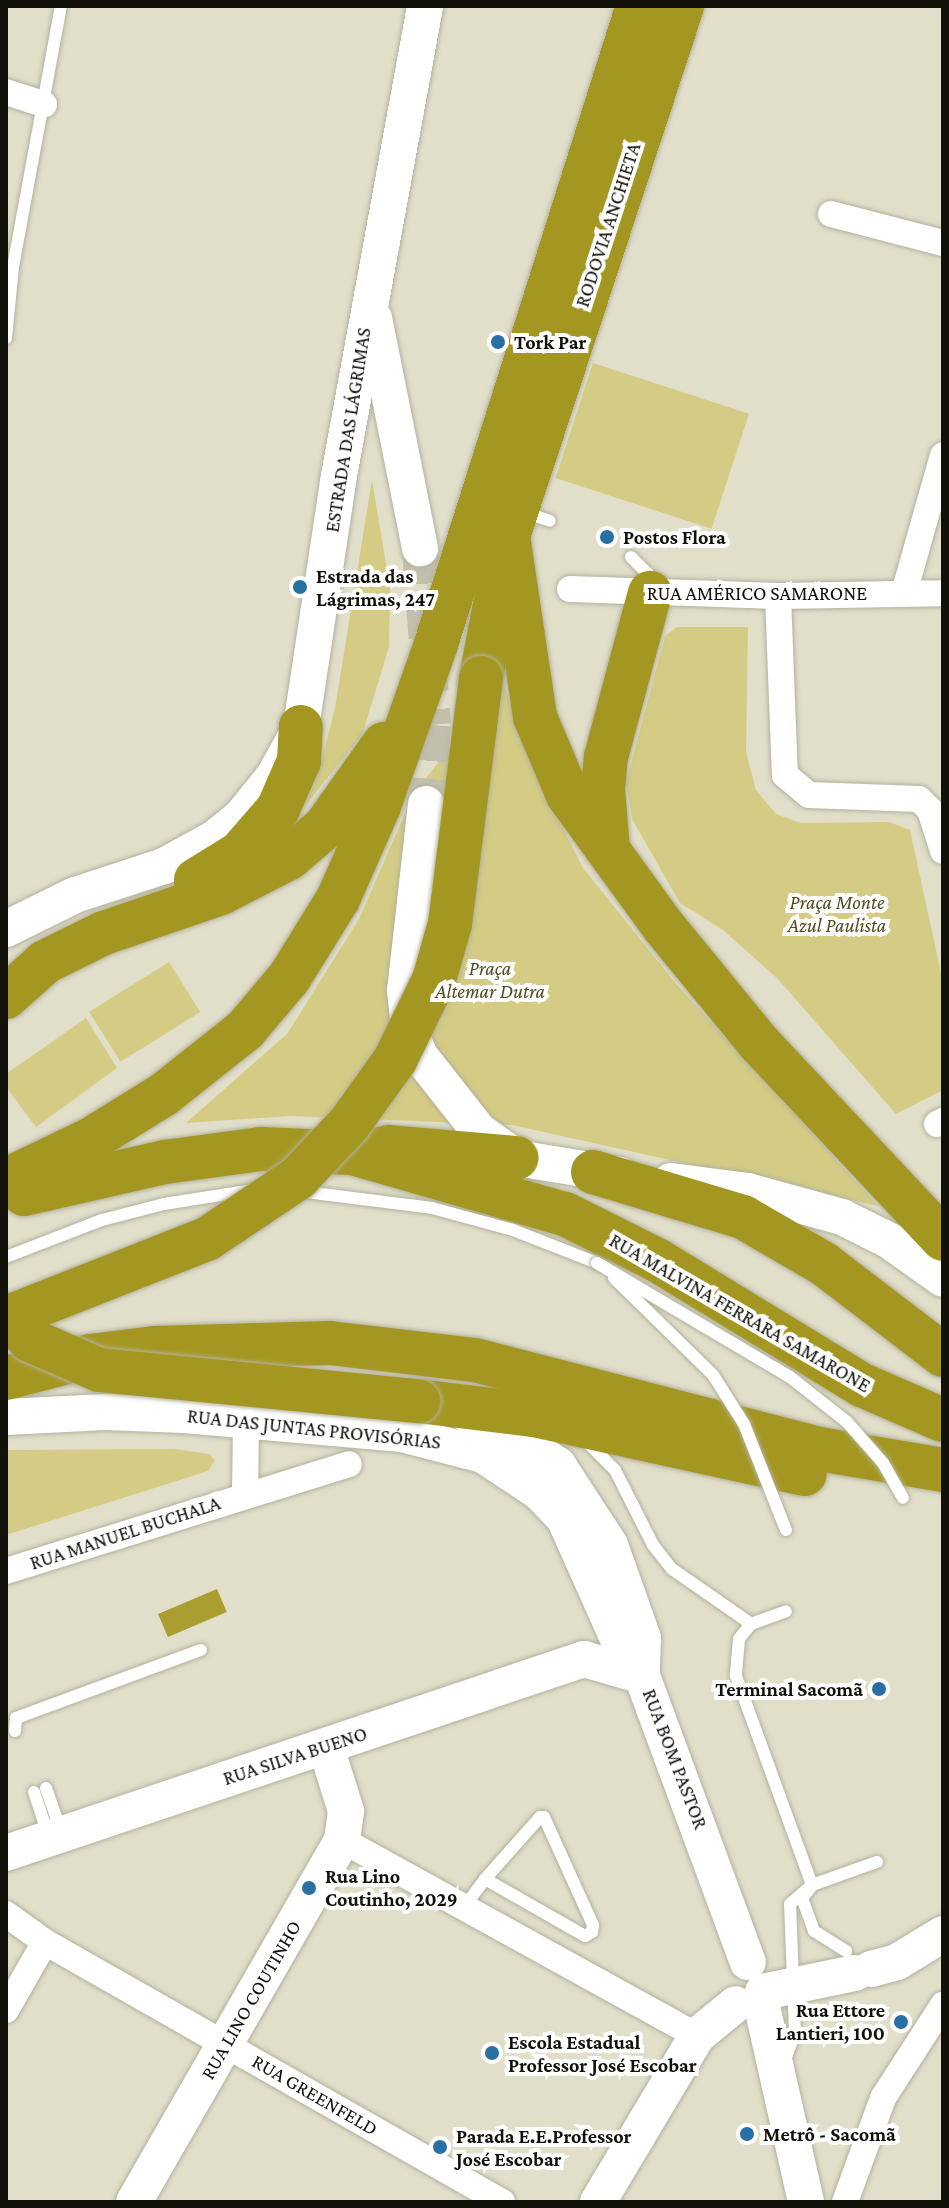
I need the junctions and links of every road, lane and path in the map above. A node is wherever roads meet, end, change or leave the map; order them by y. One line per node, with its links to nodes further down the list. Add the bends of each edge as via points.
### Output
1 (61, 6): 6 (lane)
2 (425, 6): 9 (main road, ESTRADA DAS LÁGRIMAS)
3 (638, 6): 21 (highway, RODOVIA ANCHIETA)
4 (682, 6): 14 (highway, RODOVIA ANCHIETA)
5 (6, 92): 6 (street)
6 (44, 104): 10 (lane, via 13,267)
7 (831, 214): 8 (street)
8 (943, 243)
9 (370, 297): 12 (main road, ESTRADA DAS LÁGRIMAS); 13 (main road)
10 (6, 338)
11 (943, 455): 18 (street)
12 (338, 481): 13 (main road, via 350,467 371,458 392,467); 22 (main road, ESTRADA DAS LÁGRIMAS)
13 (407, 485): 15 (main road)
14 (525, 523): 25 (highway, via 535,717 568,795); 40 (highway, RODOVIA ANCHIETA, bridge, via 481,678 450,924 434,980 395,1060 349,1124 298,1178 207,1239)
15 (420, 548)
16 (640, 575): 17 (street, RUA AMÉRICO SAMARONE); 20 (street, RUA AMÉRICO SAMARONE); 25 (highway, via 606,757 603,820)
17 (570, 589)
18 (904, 593): 19 (street, RUA AMÉRICO SAMARONE); 20 (street, RUA AMÉRICO SAMARONE)
19 (943, 593)
20 (778, 596): 24 (street, via 785,775 809,795 919,799 930,810)
21 (435, 647): 26 (highway, via 383,745 325,827 256,877); 33 (highway, via 374,820 338,899 289,978 245,1030 163,1095 90,1140)
22 (301, 727): 26 (highway, via 299,761 278,809 240,853 191,883); 27 (main road, ESTRADA DAS LÁGRIMAS, via 274,776 240,818 215,838 164,866 75,895)
23 (426, 804): 31 (main road, via 408,940 409,1029 420,1056 459,1109)
24 (943, 851)
25 (609, 856): 28 (highway)
26 (166, 910): 29 (highway, via 45,962)
27 (6, 929)
28 (679, 945): 34 (highway, via 776,1027); 36 (highway, via 759,1043)
29 (6, 997)
30 (353, 1153): 31 (highway, via 389,1147); 35 (highway, via 247,1151 83,1178); 46 (highway, RUA MALVINA FERRARA SAMARONE, via 565,1214 657,1260 862,1385)
31 (517, 1158): 32 (main road)
32 (593, 1172): 39 (main road, via 748,1191 864,1225); 41 (highway, via 743,1217 824,1264)
33 (6, 1180)
34 (943, 1198)
35 (6, 1199)
36 (943, 1239)
37 (6, 1257): 38 (lane, bridge, via 164,1204 272,1189 432,1208 513,1230)
38 (597, 1263): 51 (lane, bridge, via 790,1377 847,1422 883,1463); 52 (lane, bridge, via 713,1375 744,1424)
39 (943, 1279)
40 (6, 1317): 43 (highway, bridge, via 30,1340 99,1370)
41 (943, 1355)
42 (6, 1378): 49 (highway, via 90,1356 155,1348 330,1343 475,1360 819,1449)
43 (429, 1403): 44 (highway); 59 (main road, RUA BOM PASTOR, via 509,1433 572,1480 620,1572 643,1638)
44 (534, 1415): 49 (highway, via 838,1480); 56 (lane, via 598,1450 626,1487 653,1545 672,1569)
45 (6, 1417): 47 (main road, RUA DAS JUNTAS PROVISÓRIAS, via 139,1412)
46 (943, 1420)
47 (246, 1422): 50 (street, RUA MANUEL BUCHALA); 54 (main road, RUA DAS JUNTAS PROVISÓRIAS, via 402,1434 483,1455 539,1492 564,1518)
48 (349, 1464): 50 (street, RUA MANUEL BUCHALA)
49 (943, 1473)
50 (245, 1495): 53 (street, RUA MANUEL BUCHALA)
51 (903, 1498)
52 (788, 1535)
53 (6, 1571)
54 (607, 1610): 58 (main road); 59 (main road, RUA DAS JUNTAS PROVISÓRIAS, via 623,1650)
55 (786, 1611): 56 (lane)
56 (751, 1624): 68 (lane, via 734,1657)
57 (201, 1650): 60 (lane)
58 (584, 1659): 59 (main road); 61 (main road, RUA SILVA BUENO)
59 (642, 1676): 74 (main road, RUA BOM PASTOR)
60 (22, 1724)
61 (326, 1747): 63 (main road, RUA SILVA BUENO); 64 (main road, RUA LINO COUTINHO, via 346,1811)
62 (40, 1790): 63 (lane)
63 (56, 1837): 65 (main road, RUA SILVA BUENO)
64 (342, 1840): 69 (street); 78 (main road, RUA LINO COUTINHO)
65 (6, 1853)
66 (877, 1862): 68 (lane)
67 (485, 1879): 67 (lane, via 585,1936 592,1932 544,1817); 69 (lane)
68 (812, 1885): 73 (lane, via 802,1898 814,1931); 74 (lane, via 790,1904)
69 (464, 1907): 77 (street)
70 (6, 1914): 72 (street, RUA GREENFELD)
71 (943, 1934): 73 (main road)
72 (45, 1942): 76 (street); 78 (street, RUA GREENFELD)
73 (867, 1962): 74 (main road)
74 (760, 1989): 77 (main road); 82 (main road, RUA BOM PASTOR)
75 (943, 2005): 83 (street, via 883,2098)
76 (6, 2010)
77 (697, 2036): 81 (main road)
78 (226, 2044): 79 (main road, RUA LINO COUTINHO); 80 (street, RUA GREENFELD)
79 (134, 2202)
80 (502, 2202)
81 (598, 2202)
82 (806, 2202)
83 (845, 2202)

